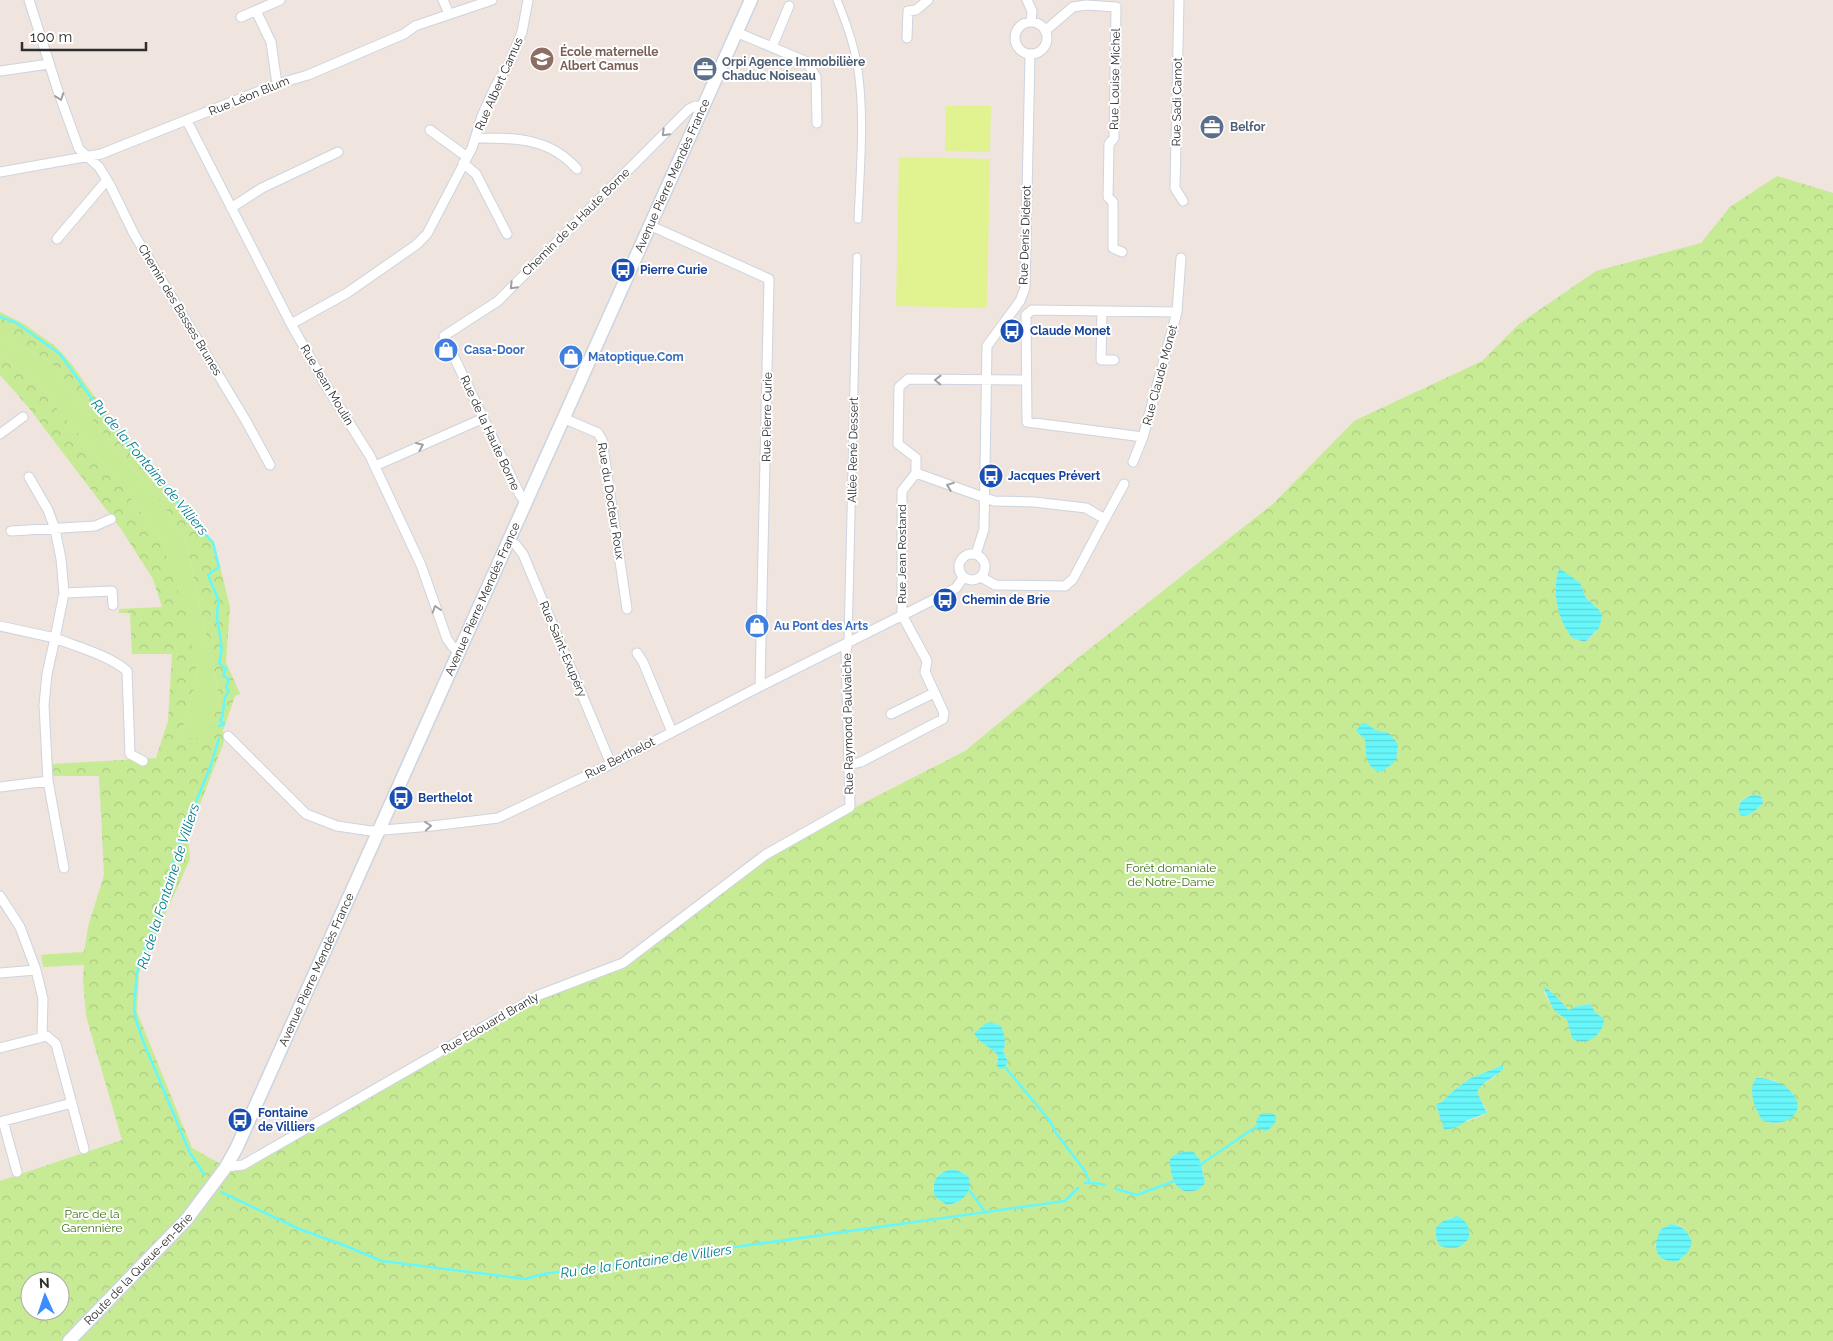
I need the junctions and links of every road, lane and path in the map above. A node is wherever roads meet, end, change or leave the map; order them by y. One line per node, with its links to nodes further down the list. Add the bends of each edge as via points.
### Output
1 (29, 0): 21 (street, Chemin des Basses Brunes)
2 (280, 0): 12 (street)
3 (443, 0): 13 (street)
4 (492, 0): 13 (street, Rue Léon Blum)
5 (528, 0): 28 (street, Rue Albert Camus, via 522,32 482,116)
6 (750, 0): 16 (main road, Avenue Pierre Mendès France)
7 (837, 0): 37 (street, via 858,69 861,119)
8 (928, 0): 18 (street, via 908,12)
9 (1027, 0): 15 (street, via 1032,11)
10 (1179, 0): 35 (street, Rue Sadi Carnot, via 1175,188)
11 (789, 6): 19 (street)
12 (256, 11): 14 (street); 23 (street, via 271,42)
13 (449, 14): 23 (street, Rue Léon Blum, via 308,75)
14 (241, 17)
15 (1031, 22): 17 (street); 20 (street, via 1021,26 1015,35 1016,45)
16 (736, 32): 19 (street); 24 (main road, Avenue Pierre Mendès France)
17 (1045, 32): 20 (street, via 1044,47); 41 (street, Rue Louise Michel, via 1073,7 1116,7 1114,138 1109,144 1108,197 1113,202 1113,248)
18 (907, 38)
19 (772, 47): 26 (street, via 807,62 816,77)
20 (1030, 54): 50 (street, Rue Denis Diderot, via 1025,288 1020,301 987,346)
21 (49, 64): 22 (street); 30 (street, Chemin des Basses Brunes, one-way to 30, via 79,149)
22 (0, 71)
23 (277, 84): 25 (street, Rue Léon Blum)
24 (703, 106): 38 (main road, Avenue Pierre Mendès France); 47 (street, Chemin de la Haute Borne, one-way to 47, via 689,108 498,301)
25 (187, 121): 30 (street, Rue Léon Blum); 36 (street, Rue Jean Moulin)
26 (816, 123)
27 (430, 130): 31 (street)
28 (475, 138): 31 (street, Rue Albert Camus); 32 (street, via 533,141 570,160)
29 (338, 152): 36 (street, via 262,188)
30 (89, 157): 33 (street, Rue Léon Blum); 34 (street, Chemin des Basses Brunes)
31 (465, 160): 39 (street, via 476,174); 46 (street, Rue Albert Camus, via 427,234 416,245 347,293)
32 (577, 169)
33 (0, 172)
34 (108, 180): 40 (street); 57 (street, Chemin des Basses Brunes, via 134,234)
35 (1183, 201)
36 (231, 208): 46 (street, Rue Jean Moulin)
37 (858, 219)
38 (649, 225): 53 (main road, Avenue Pierre Mendès France); 81 (street, Rue Pierre Curie, via 769,279)
39 (507, 234)
40 (57, 239)
41 (1122, 252)
42 (857, 257): 78 (street, Allée René Dessert)
43 (1181, 258): 45 (street)
44 (1102, 311): 45 (street, Rue Claude Monet); 48 (street, via 1101,360); 49 (street, Rue Claude Monet, via 1032,310 1026,315)
45 (1177, 312): 55 (street, Rue Claude Monet)
46 (291, 324): 58 (street, Rue Jean Moulin)
47 (444, 336): 52 (street, Rue de la Haute Borne)
48 (1114, 360)
49 (1026, 380): 50 (street); 55 (street, Rue Claude Monet, via 1027,422)
50 (987, 381): 59 (street, one-way to 59, via 908,379 899,387 898,444 916,458); 62 (street, Rue Denis Diderot)
51 (23, 417): 54 (street)
52 (484, 418): 58 (street, one-way to 52); 63 (street, Rue de la Haute Borne)
53 (563, 418): 63 (main road, Avenue Pierre Mendès France); 74 (street, Rue du Docteur Roux, via 598,433 602,440)
54 (0, 434)
55 (1143, 437): 56 (street)
56 (1133, 462)
57 (270, 465)
58 (375, 466): 79 (street, Rue Jean Moulin, one-way to 58, via 447,638 421,565)
59 (916, 473): 62 (street, one-way to 59); 75 (street, Rue Jean Rostand, via 902,491)
60 (29, 476): 66 (street)
61 (1124, 484): 65 (street)
62 (985, 498): 65 (street, via 1086,508); 69 (street, Rue Denis Diderot, via 984,529)
63 (525, 502): 68 (main road, Avenue Pierre Mendès France)
64 (111, 519): 66 (street, via 95,526)
65 (1105, 519): 70 (street, via 1065,586 995,585)
66 (55, 529): 67 (street); 72 (street)
67 (11, 531)
68 (508, 540): 79 (main road, Avenue Pierre Mendès France); 87 (street, Rue Saint-Exupéry, via 523,554)
69 (976, 554): 70 (street, via 985,565); 71 (street, via 968,554 961,559 958,571)
70 (981, 577): 71 (street)
71 (963, 578): 75 (street, via 956,588)
72 (64, 593): 73 (street, via 112,591); 77 (street)
73 (113, 605)
74 (627, 609)
75 (902, 616): 78 (street); 82 (street, via 927,661 925,672)
76 (0, 626): 77 (street)
77 (55, 638): 86 (street, via 105,658 127,671 130,754); 89 (street, via 44,705)
78 (848, 642): 81 (street, Rue Berthelot); 88 (street, Rue Raymond Paulvaiche)
79 (458, 651): 92 (main road, Avenue Pierre Mendès France)
80 (637, 653): 84 (street)
81 (760, 686): 84 (street, Rue Berthelot)
82 (934, 693): 83 (street); 88 (street, via 944,713 943,719 861,762)
83 (891, 714)
84 (672, 732): 87 (street, Rue Berthelot)
85 (228, 736): 92 (street, Rue Berthelot, via 306,814 337,826)
86 (143, 761)
87 (611, 764): 92 (street, Rue Berthelot, one-way to 87, via 498,818)
88 (849, 765): 91 (street, Rue Raymond Paulvaiche)
89 (48, 781): 90 (street); 93 (street)
90 (0, 787)
91 (850, 807): 102 (street, Rue Edouard Branly, via 765,855 623,963 539,995 243,1165)
92 (379, 830): 102 (main road, Avenue Pierre Mendès France)
93 (64, 868)
94 (0, 896): 95 (street, via 20,927)
95 (36, 970): 96 (street); 97 (street, via 44,999)
96 (0, 973)
97 (42, 1037): 98 (street); 99 (street, via 47,1036 56,1044)
98 (0, 1048)
99 (72, 1102): 100 (street); 101 (street)
100 (1, 1121): 103 (street)
101 (84, 1149)
102 (226, 1168): 104 (main road, Avenue Pierre Mendès France)
103 (17, 1172)
104 (206, 1194): 105 (main road, Route de la Queue-en-Brie, via 187,1219)
105 (69, 1341)

